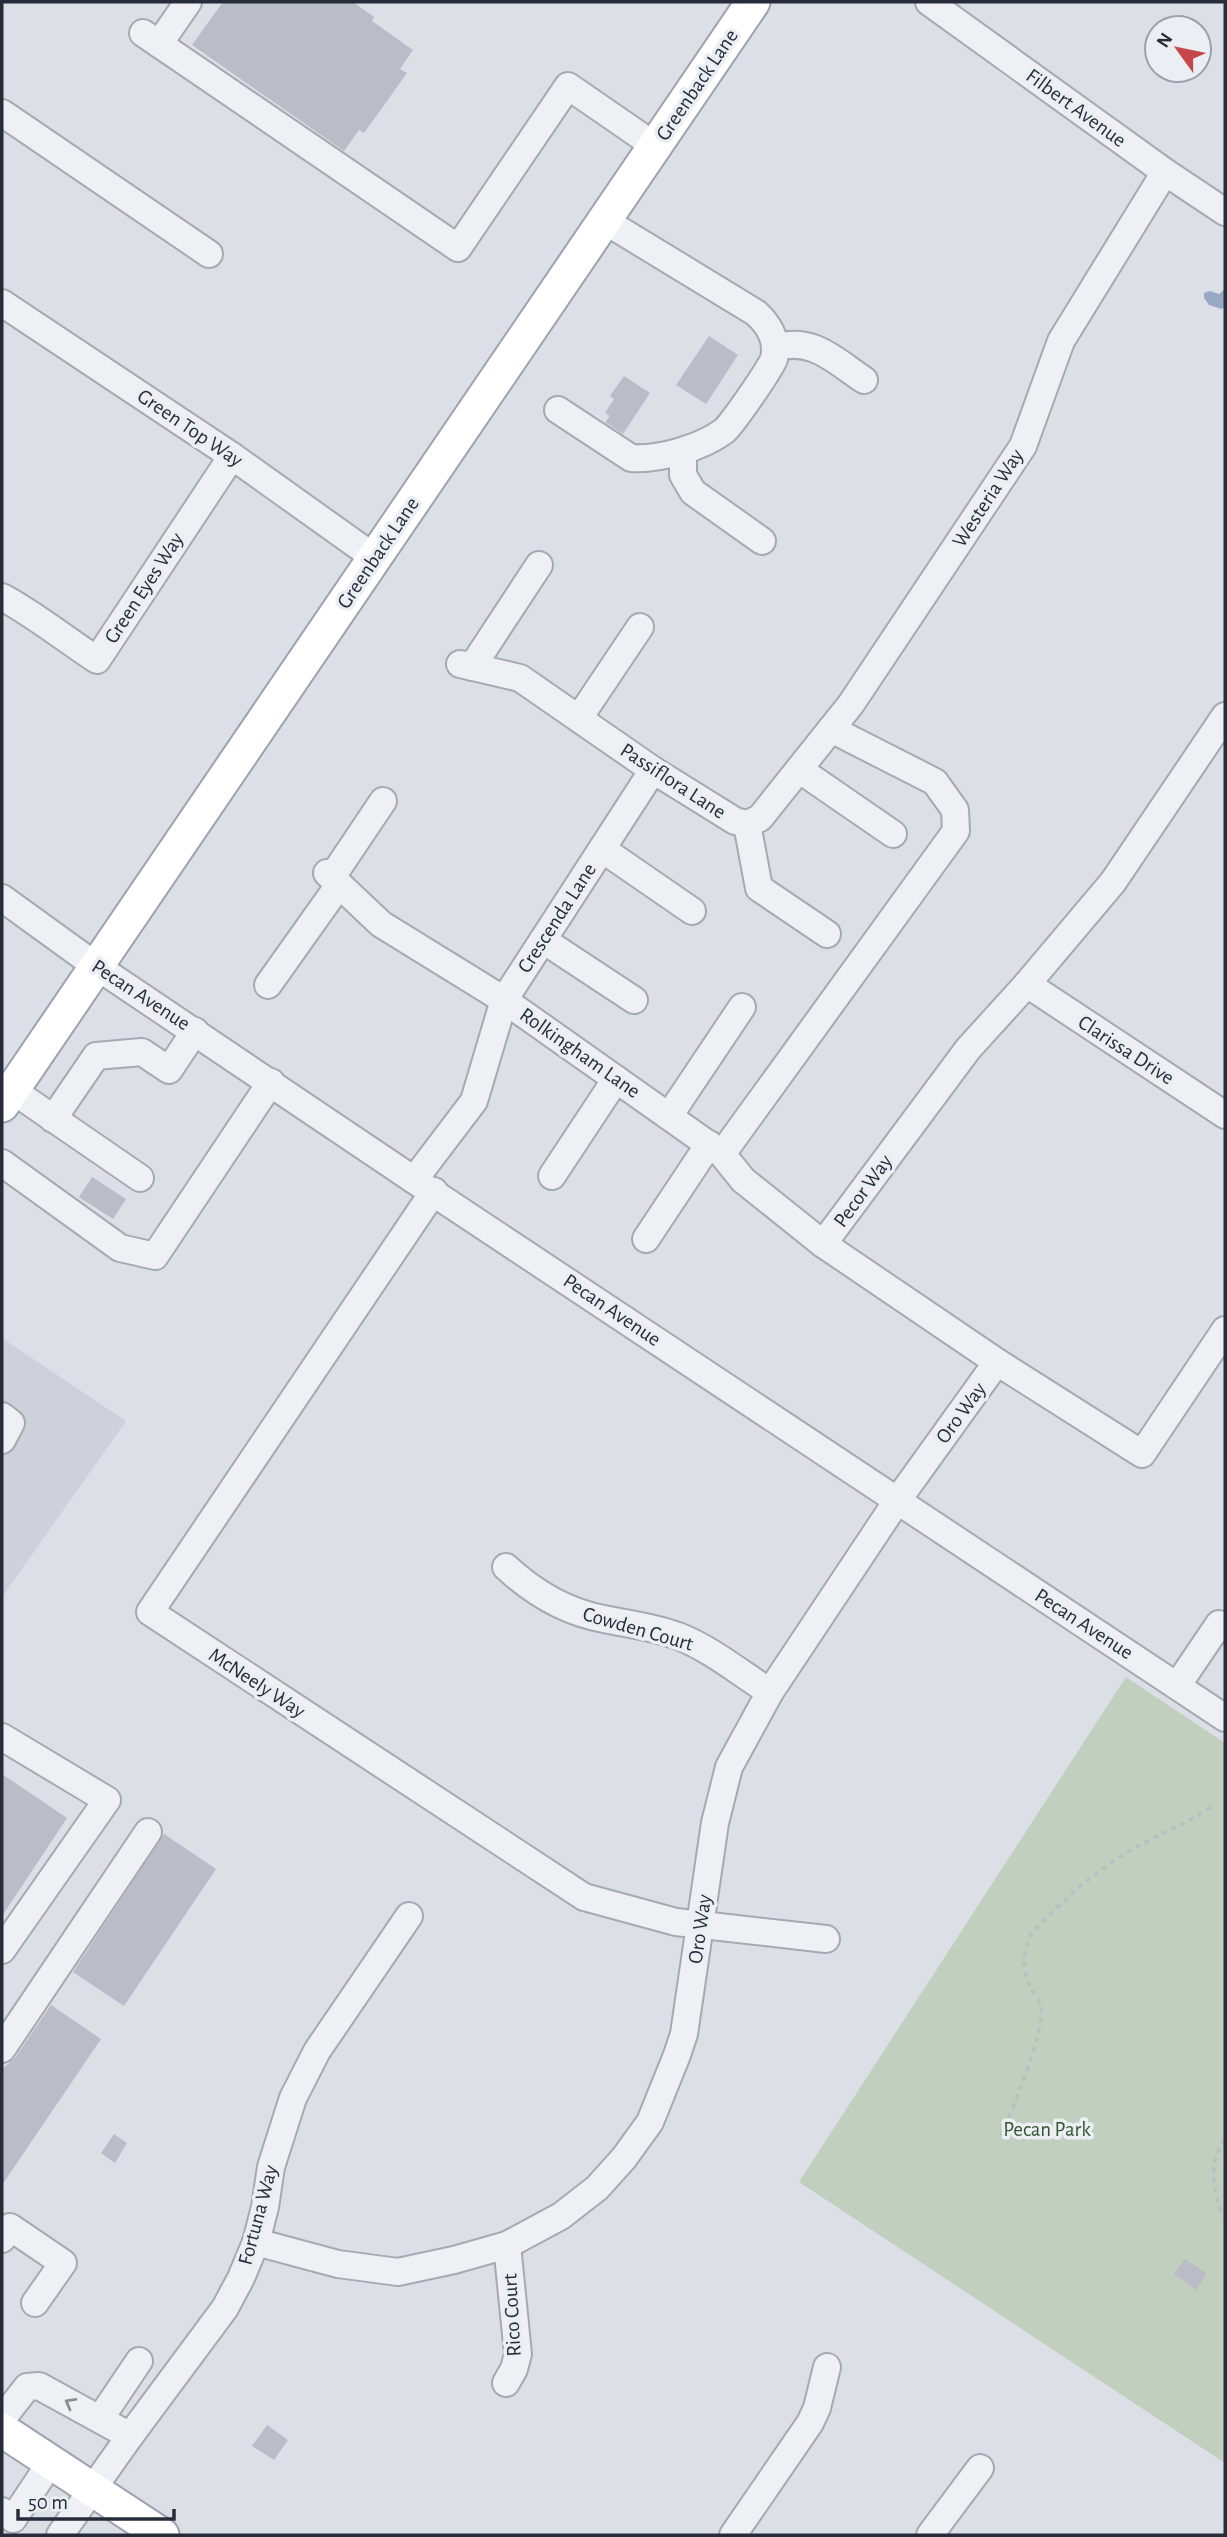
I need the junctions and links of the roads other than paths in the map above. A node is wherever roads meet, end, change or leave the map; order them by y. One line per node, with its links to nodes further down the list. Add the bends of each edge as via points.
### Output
1 (188, 2): 5 (street, via 151,39 458,247 568,86)
2 (753, 2): 5 (main road, Greenback Lane)
3 (929, 2): 6 (street, Filbert Avenue)
4 (2, 113): 9 (street)
5 (656, 146): 8 (main road, Greenback Lane)
6 (1165, 172): 7 (street, Filbert Avenue); 21 (street, Westeria Way, via 1061,341 1023,446)
7 (1225, 212)
8 (605, 221): 11 (street, via 756,313 771,330); 17 (main road, Greenback Lane)
9 (209, 254)
10 (2, 303): 15 (street, Green Top Way)
11 (775, 348): 12 (street, via 806,345); 14 (street, via 770,368 724,430)
12 (864, 380)
13 (558, 410): 14 (street, via 631,458)
14 (682, 452): 16 (street, via 683,475 692,492)
15 (232, 456): 17 (street, Green Top Way); 19 (street, Green Eyes Way, via 97,660)
16 (762, 541)
17 (375, 558): 36 (main road, Greenback Lane)
18 (539, 565): 23 (street, Passiflora Lane, via 466,665 520,678)
19 (2, 597)
20 (640, 627): 23 (street)
21 (851, 704): 24 (street, Passiflora Lane)
22 (1225, 716): 37 (street, Pecor Way, via 1112,882)
23 (579, 718): 25 (street, Passiflora Lane)
24 (831, 729): 26 (street, Passiflora Lane); 49 (street, via 935,782 955,810 956,831)
25 (653, 770): 28 (street, Passiflora Lane); 30 (street, Crescenda Lane)
26 (800, 770): 28 (street, Passiflora Lane, via 766,813); 29 (street)
27 (383, 801): 31 (street)
28 (747, 824): 34 (street, via 759,888)
29 (893, 834)
30 (602, 849): 33 (street); 35 (street, Crescenda Lane)
31 (333, 878): 38 (street); 39 (street, Rolkingham Lane, via 380,924)
32 (2, 898): 36 (street, Pecan Avenue)
33 (692, 911)
34 (827, 934)
35 (543, 940): 39 (street, Crescenda Lane); 40 (street)
36 (96, 966): 42 (street, Pecan Avenue); 45 (main road, Greenback Lane)
37 (1027, 984): 46 (street, Clarissa Drive); 55 (street, Pecor Way, via 968,1049)
38 (268, 985)
39 (504, 1000): 43 (street, Rolkingham Lane); 53 (street, Crescenda Lane, via 474,1101)
40 (634, 1000)
41 (742, 1007): 47 (street)
42 (195, 1031): 44 (street, Pecan Avenue); 48 (street, via 169,1070 142,1052 96,1056)
43 (616, 1079): 47 (street, Rolkingham Lane); 51 (street)
44 (271, 1082): 50 (street, via 155,1256 120,1248); 53 (street, Pecan Avenue)
45 (7, 1098): 48 (street)
46 (1225, 1115)
47 (669, 1116): 49 (street, Rolkingham Lane)
48 (53, 1119): 52 (street)
49 (715, 1149): 54 (street); 55 (street, Rolkingham Lane, via 743,1180)
50 (2, 1163)
51 (552, 1176)
52 (140, 1178)
53 (424, 1185): 60 (street, Pecan Avenue); 69 (street, McNeely Way, via 150,1612 571,1890 598,1902 676,1922)
54 (646, 1239)
55 (823, 1244): 57 (street, Pecor Way)
56 (1225, 1330): 57 (street, Pecor Way, via 1142,1454)
57 (997, 1362): 60 (street, Oro Way)
58 (2, 1416): 59 (street, via 11,1423)
59 (2, 1440)
60 (897, 1501): 63 (street, Pecan Avenue); 64 (street, Oro Way)
61 (506, 1567): 64 (street, Cowden Court, via 563,1606 677,1636)
62 (1225, 1628): 63 (street, via 1219,1624)
63 (1177, 1686): 65 (street, Pecan Avenue)
64 (770, 1692): 69 (street, Oro Way, via 729,1767 719,1799)
65 (1225, 1718)
66 (2, 1737): 71 (street, via 107,1800)
67 (148, 1832): 72 (street)
68 (409, 1916): 74 (street, Fortuna Way, via 317,2050 293,2098 271,2167)
69 (701, 1923): 70 (street, McNeely Way); 75 (street, Oro Way, via 684,2034 649,2122 597,2188 561,2216)
70 (826, 1938)
71 (2, 1951)
72 (2, 2049)
73 (2, 2239): 76 (street, via 10,2227 62,2263)
74 (256, 2242): 75 (street, Oro Way, via 338,2264 398,2272); 83 (street, Fortuna Way, via 225,2308)
75 (507, 2245): 79 (street, Rico Court, via 518,2354)
76 (35, 2303)
77 (139, 2361): 81 (street)
78 (827, 2367): 90 (street, via 810,2423)
79 (506, 2383)
80 (2, 2419): 81 (street, one-way to 80, via 35,2386 27,2387)
81 (100, 2419): 83 (street)
82 (2, 2430): 84 (main road)
83 (130, 2436): 86 (street, Fortuna Way)
84 (51, 2462): 86 (main road); 87 (street)
85 (981, 2468): 91 (street)
86 (91, 2489): 88 (street, Fortuna Way); 89 (main road)
87 (9, 2522)
88 (60, 2535)
89 (162, 2535)
90 (733, 2535)
91 (930, 2535)

